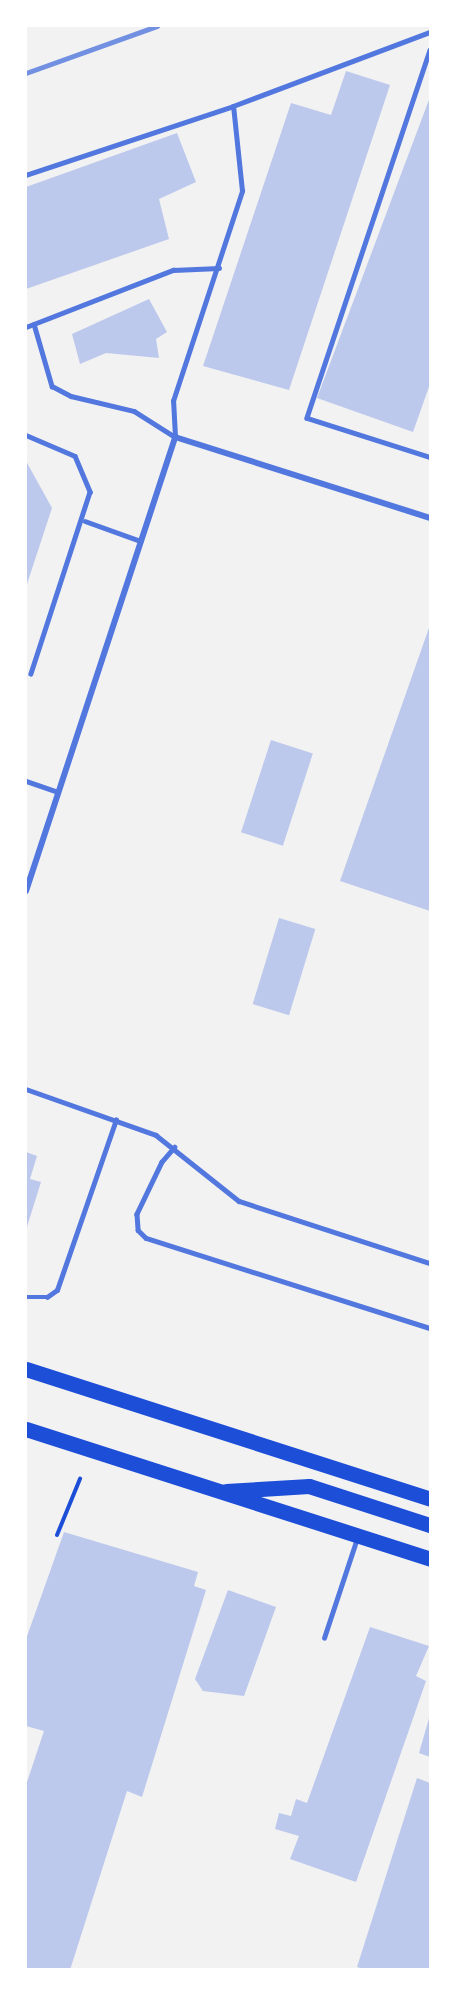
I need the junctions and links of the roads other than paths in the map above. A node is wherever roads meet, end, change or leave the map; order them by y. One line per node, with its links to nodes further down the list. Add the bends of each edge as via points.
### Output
1 (430, 32): 3 (lane)
2 (430, 50): 10 (lane, via 307,418)
3 (233, 106): 4 (lane); 5 (lane, via 242,191)
4 (26, 175)
5 (219, 268): 6 (lane, via 174,270); 9 (lane, via 173,401)
6 (34, 324): 7 (lane); 9 (lane, via 52,386 71,396 134,411)
7 (26, 327)
8 (26, 435): 12 (lane, via 75,456 90,492)
9 (175, 437): 11 (street); 13 (street)
10 (430, 457)
11 (430, 518)
12 (85, 521): 13 (lane); 14 (lane)
13 (141, 541): 16 (street)
14 (31, 674)
15 (26, 781): 16 (lane)
16 (58, 792): 17 (street)
17 (26, 891)
18 (26, 1090): 19 (lane)
19 (116, 1120): 20 (lane); 22 (lane, via 57,1290 47,1297)
20 (175, 1147): 21 (lane, via 239,1201); 23 (lane, via 162,1162 137,1214 138,1230 146,1238)
21 (430, 1263)
22 (26, 1297)
23 (430, 1328)
24 (26, 1370): 27 (main road)
25 (26, 1429): 26 (main road)
26 (217, 1491): 28 (main road, via 309,1486); 29 (main road)
27 (430, 1499)
28 (430, 1525)
29 (358, 1535): 30 (main road); 31 (lane)
30 (430, 1559)
31 (324, 1638)

